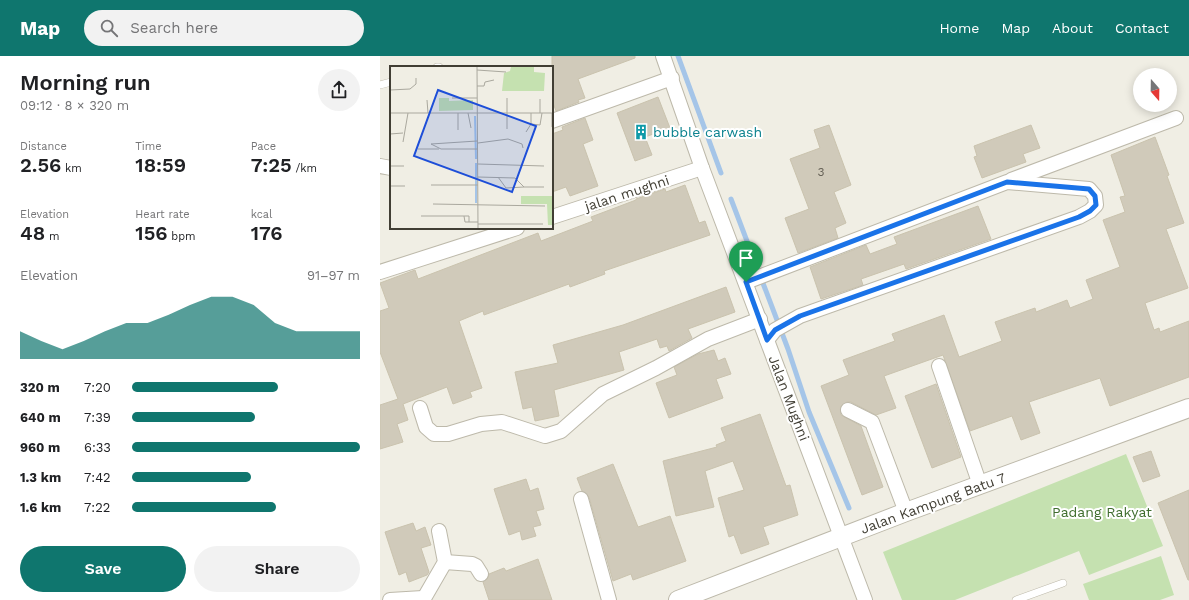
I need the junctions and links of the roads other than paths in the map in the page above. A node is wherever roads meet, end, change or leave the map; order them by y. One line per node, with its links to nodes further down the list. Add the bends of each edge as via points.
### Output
1 (663, 56): 2 (street, Jalan Mughni)
2 (672, 78): 6 (street); 9 (street, Jalan Mughni)
3 (390, 82): 4 (lane)
4 (380, 85)
5 (1176, 118): 10 (street)
6 (553, 121)
7 (380, 166): 8 (street)
8 (390, 168)
9 (702, 168): 11 (street, jalan mughni); 14 (street, Jalan Mughni)
10 (1007, 182): 14 (street); 16 (street, via 1089,189 1095,196 1096,205 1079,217 800,316)
11 (553, 217)
12 (514, 229): 13 (street)
13 (380, 272)
14 (748, 281): 15 (street, Jalan Mughni)
15 (760, 319): 16 (street, Jalan Mughni); 18 (street, via 708,339 603,394 569,426 553,434 545,436 502,422 481,424 448,434 434,434 426,426)
16 (775, 332): 25 (street, Jalan Mughni)
17 (939, 366): 21 (street)
18 (420, 408)
19 (1189, 408): 21 (street, Jalan Kampung Batu 7)
20 (848, 410): 23 (street, via 872,422)
21 (980, 485): 23 (street, Jalan Kampung Batu 7)
22 (581, 499): 31 (street)
23 (906, 512): 25 (street, Jalan Kampung Batu 7)
24 (439, 531): 26 (street)
25 (841, 537): 32 (street, Jalan Kampung Batu 7); 33 (street, Jalan Mughni)
26 (445, 562): 27 (street, via 472,564); 29 (street)
27 (481, 574)
28 (1063, 584): 34 (lane)
29 (423, 599): 30 (street)
30 (390, 600)
31 (609, 600)
32 (678, 600)
33 (865, 600)
34 (1016, 600)

